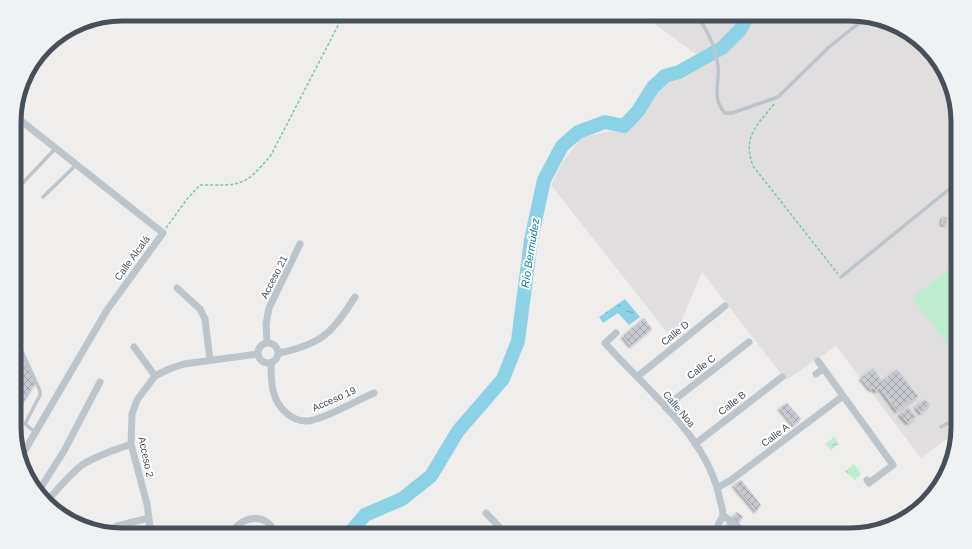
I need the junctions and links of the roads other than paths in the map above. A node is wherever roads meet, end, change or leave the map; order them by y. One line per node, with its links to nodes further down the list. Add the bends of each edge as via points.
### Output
1 (700, 21): 2 (lane, via 709,35 718,66 716,98 725,113 732,113 778,97 829,47)
2 (862, 22)
3 (21, 121): 4 (street, Calle Alcalá)
4 (55, 149): 5 (street, Calle Alcalá); 6 (lane)
5 (76, 165): 8 (lane); 35 (street, Calle Alcalá, via 163,233 107,310)
6 (21, 185)
7 (951, 187): 10 (lane)
8 (43, 197)
9 (300, 244): 16 (street, Acceso 21, via 269,308 266,324)
10 (841, 277)
11 (177, 288): 21 (street, via 200,309 205,319)
12 (355, 297): 19 (street, via 330,331 316,342)
13 (725, 306): 27 (street, Calle D)
14 (616, 334): 27 (street, Calle Noa, via 605,343)
15 (749, 342): 32 (street, Calle C)
16 (267, 343): 19 (street, via 276,347); 20 (street)
17 (134, 347): 26 (street)
18 (21, 349): 35 (lane, via 40,391 25,424)
19 (279, 353): 23 (street, via 276,360)
20 (258, 354): 21 (street, Acceso 2); 23 (street, via 264,363)
21 (210, 360): 26 (street, Acceso 2, via 169,368)
22 (818, 361): 24 (street)
23 (270, 363): 30 (street, Acceso 19, via 273,392 277,403 284,412 296,419 307,421 318,418)
24 (823, 369): 25 (street); 31 (street)
25 (816, 374)
26 (155, 376): 36 (street, Acceso 2, via 137,400 132,414)
27 (638, 376): 32 (street, Calle Noa)
28 (782, 377): 37 (street, Calle B)
29 (100, 382): 40 (street, via 64,451)
30 (374, 392)
31 (843, 396): 39 (street, via 893,465 869,483); 41 (street, Calle A)
32 (665, 407): 37 (street, Calle Noa)
33 (950, 422): 34 (lane)
34 (941, 426)
35 (36, 433): 38 (street, Calle Alcalá)
36 (131, 444): 43 (street, via 83,464); 47 (street, Acceso 2)
37 (695, 444): 41 (street, Calle Noa, via 711,470)
38 (24, 452)
39 (867, 480)
40 (41, 487)
41 (717, 488): 46 (street, Calle Noa)
42 (44, 490): 43 (street)
43 (54, 494): 44 (street)
44 (51, 498)
45 (486, 513): 52 (street)
46 (723, 515): 53 (street, Calle Noa); 54 (street)
47 (149, 518): 48 (street); 49 (street, Acceso 2)
48 (115, 527)
49 (151, 528)
50 (234, 528): 51 (street, via 241,522 262,518 269,522)
51 (272, 528)
52 (501, 528)
53 (719, 528)
54 (739, 528)

